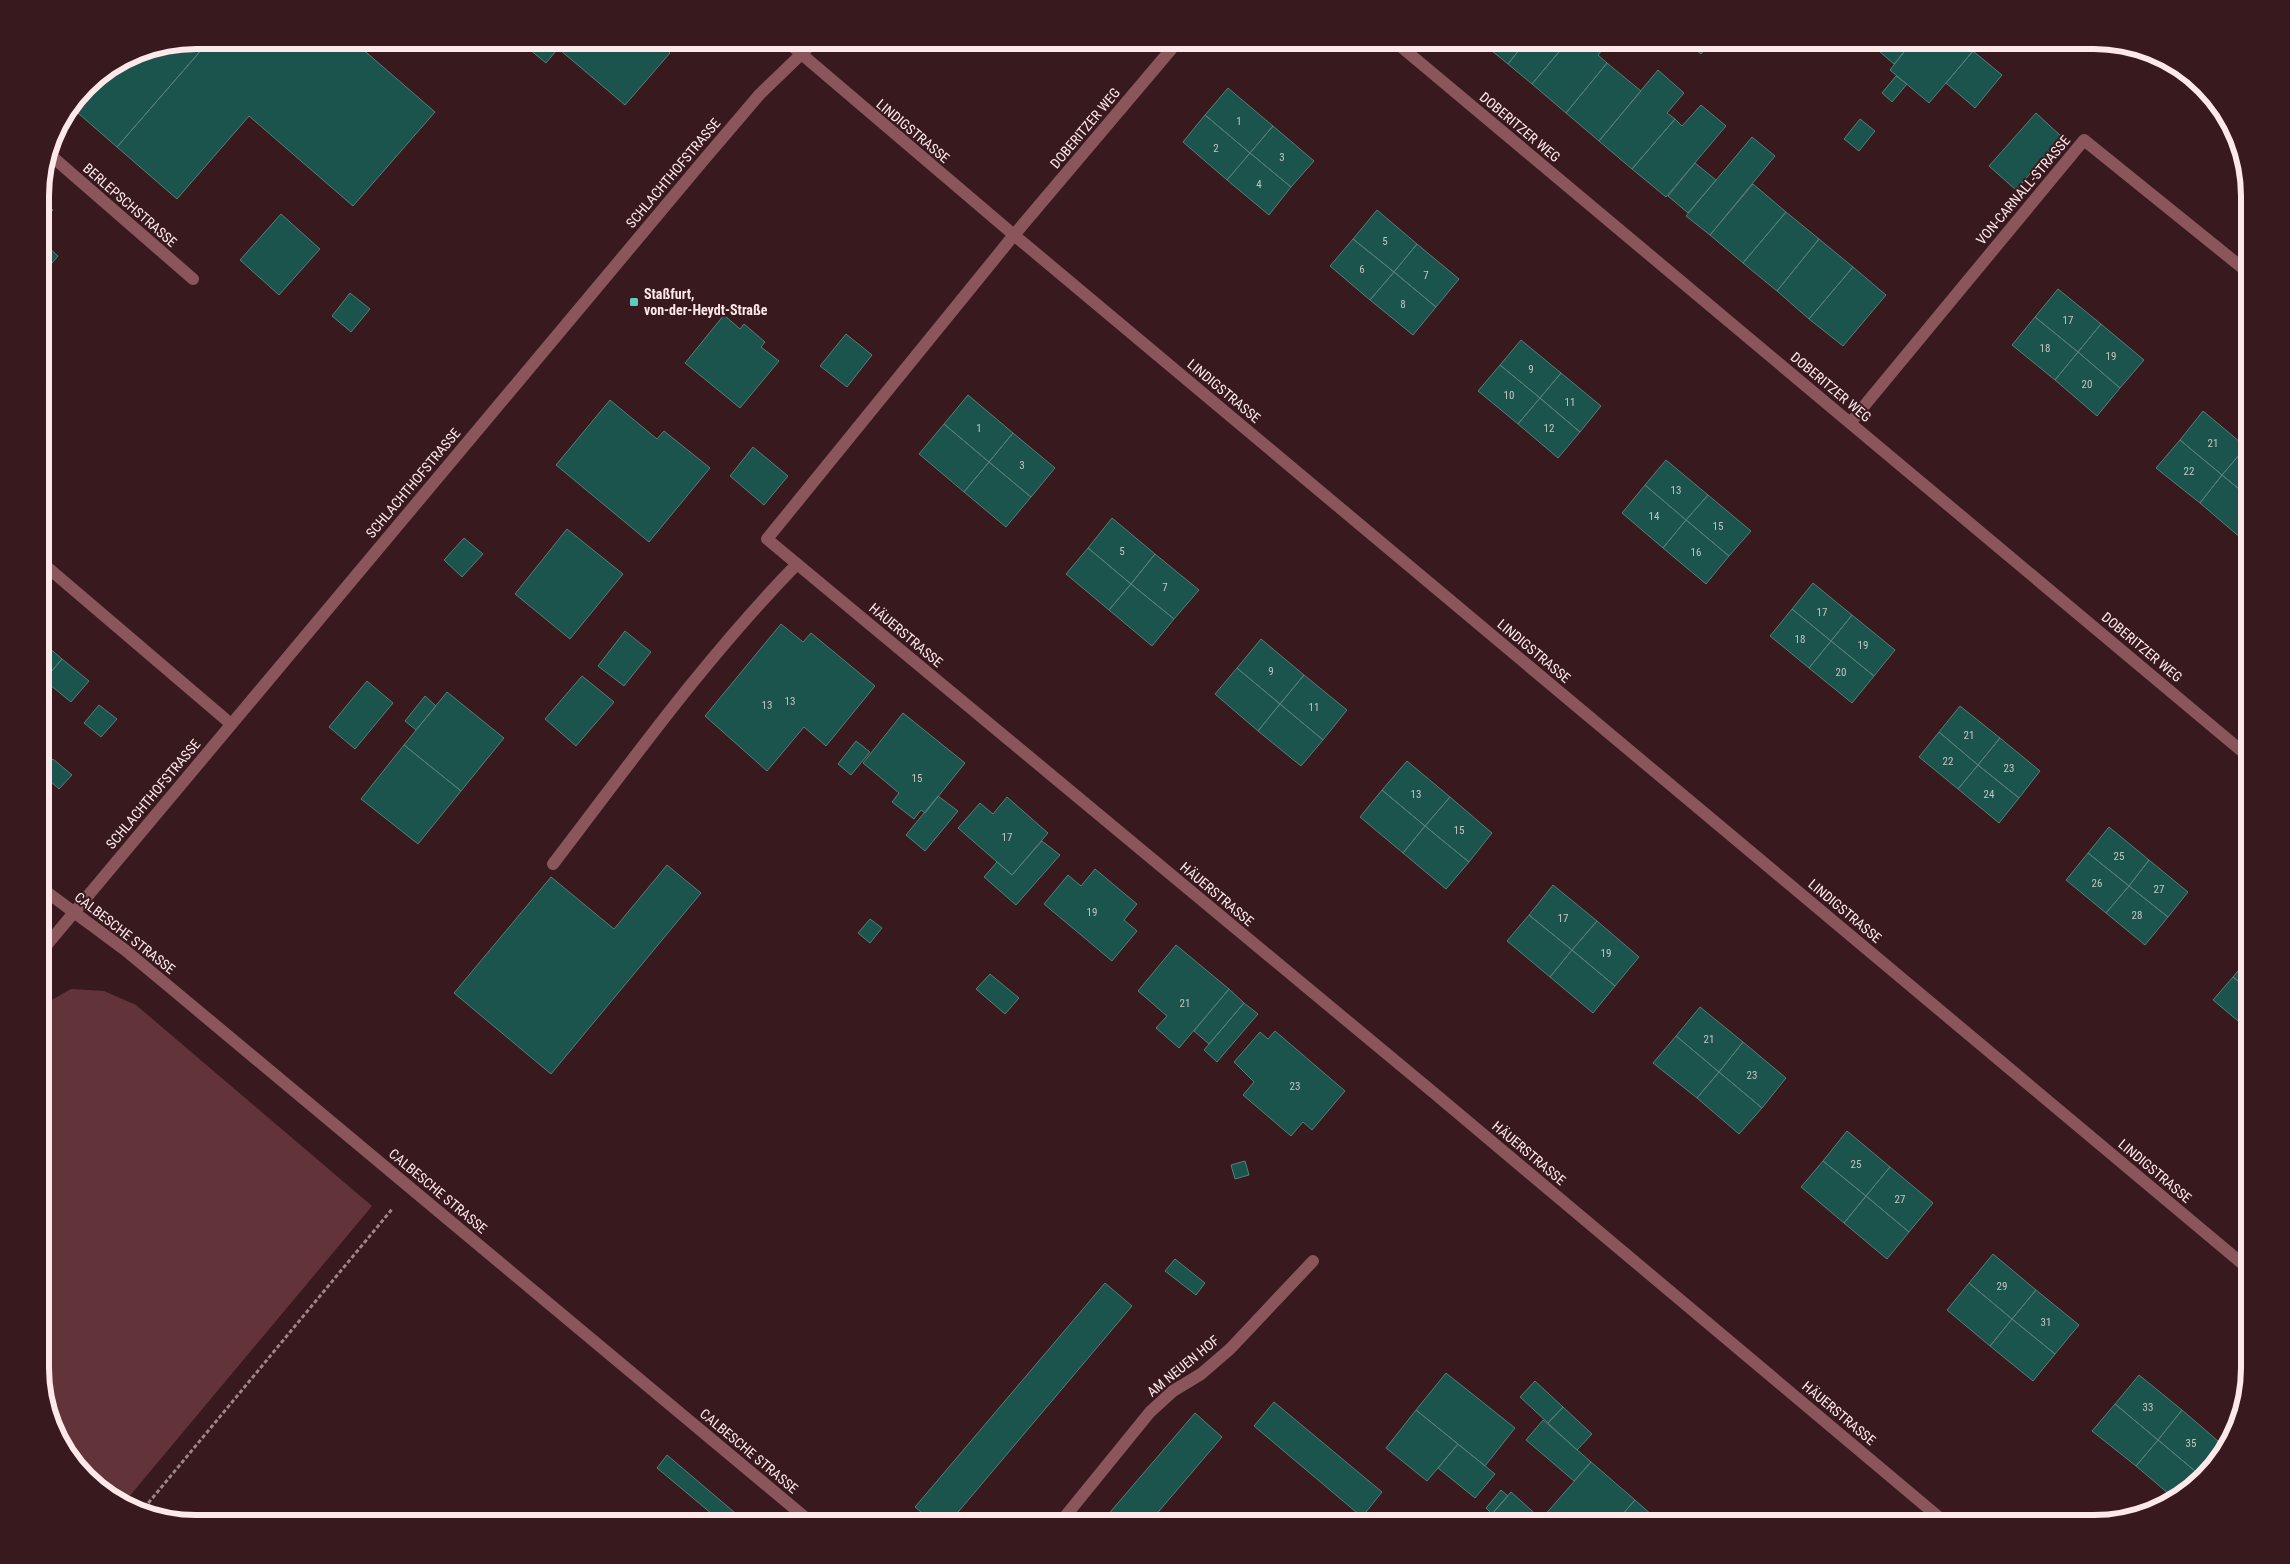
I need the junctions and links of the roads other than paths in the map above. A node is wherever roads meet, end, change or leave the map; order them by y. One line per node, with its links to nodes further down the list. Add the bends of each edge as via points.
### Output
1 (796, 49): 5 (street, LINDIGSTRASSE)
2 (806, 49): 5 (street, SCHLACHTHOFSTRASSE)
3 (1172, 49): 7 (street, DOBERITZER WEG)
4 (1404, 49): 10 (street, DOBERITZER WEG)
5 (801, 53): 7 (street, LINDIGSTRASSE); 13 (street, SCHLACHTHOFSTRASSE, via 760,94 709,154)
6 (54, 158): 9 (street, BERLEPSCHSTRASSE)
7 (1014, 235): 11 (street, HÄUERSTRASSE, via 767,539); 20 (street, LINDIGSTRASSE)
8 (2241, 267): 10 (street, VON-CARNALL-STRASSE, via 2084,140)
9 (193, 279)
10 (1850, 423): 14 (street, DOBERITZER WEG)
11 (797, 564): 15 (street, via 754,608); 23 (street, HÄUERSTRASSE)
12 (49, 569): 13 (street)
13 (231, 724): 17 (street, SCHLACHTHOFSTRASSE)
14 (2241, 750)
15 (553, 864)
16 (49, 894): 17 (street, CALBESCHE STRASSE)
17 (74, 912): 18 (street, SCHLACHTHOFSTRASSE); 21 (street, CALBESCHE STRASSE, via 125,950)
18 (49, 942)
19 (1313, 1261): 22 (street, AM NEUEN HOF, via 1230,1349 1150,1412)
20 (2241, 1262)
21 (802, 1515)
22 (1066, 1515)
23 (1936, 1515)

